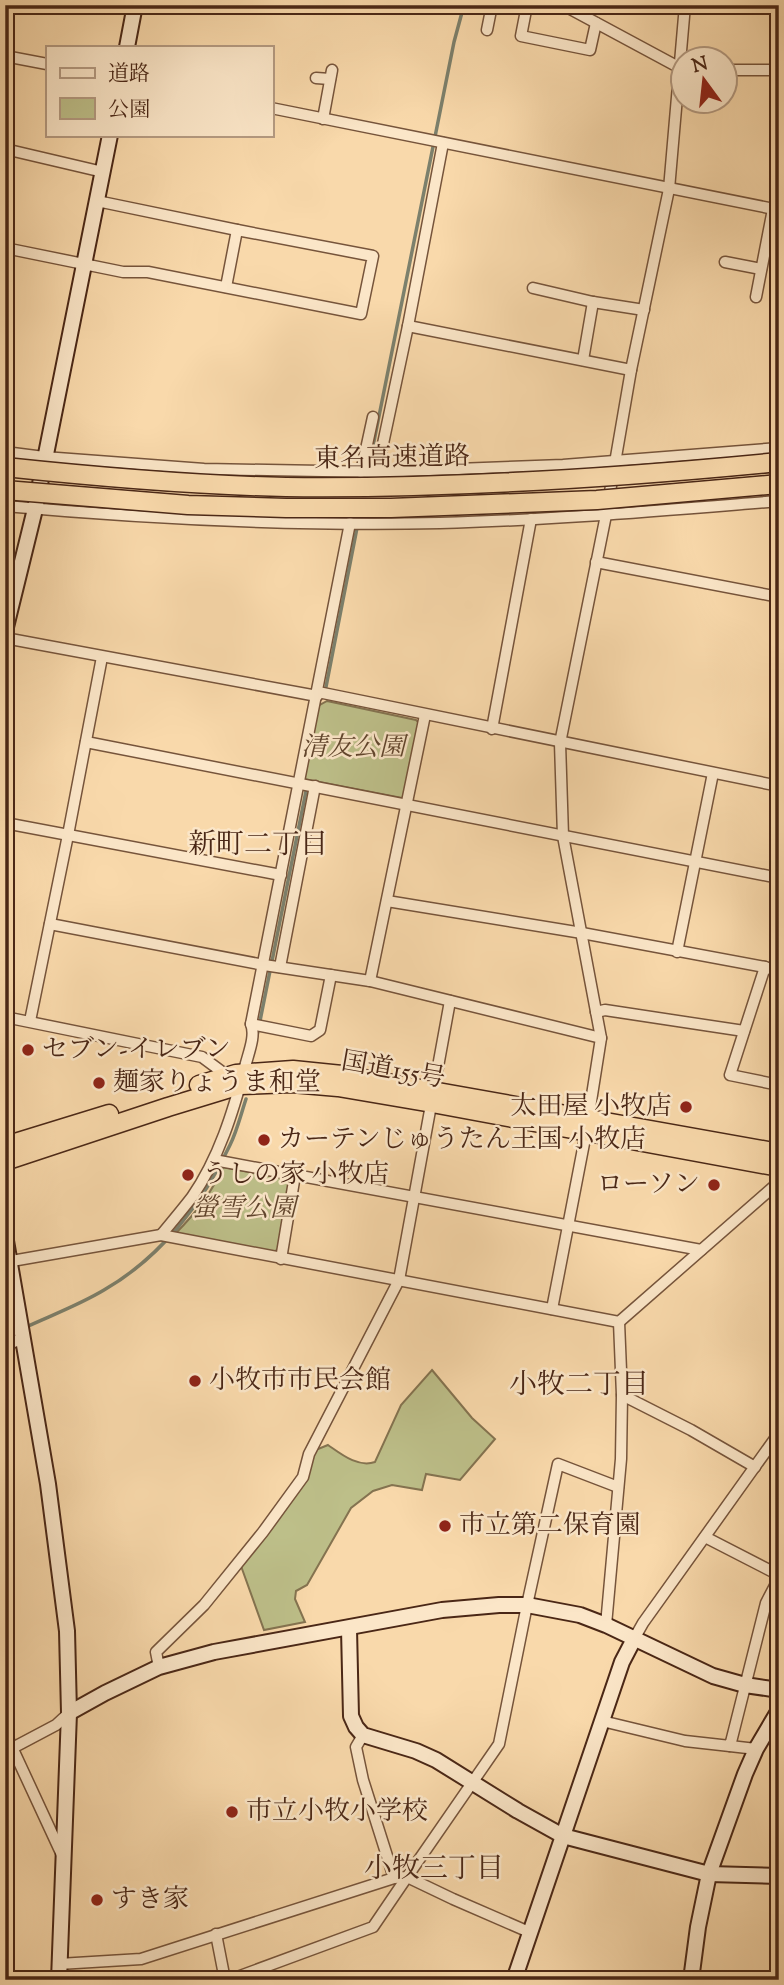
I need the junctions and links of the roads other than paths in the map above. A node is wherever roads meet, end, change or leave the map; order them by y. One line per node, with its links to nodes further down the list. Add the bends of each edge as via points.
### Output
1 (135, 5): 8 (street)
2 (492, 5): 7 (street)
3 (527, 5): 6 (street, via 521,36 590,50)
4 (564, 5): 6 (street)
5 (685, 5): 9 (street)
6 (596, 23): 11 (street)
7 (487, 30)
8 (127, 46)
9 (681, 46)
10 (5, 56): 12 (street)
11 (668, 62)
12 (46, 64)
13 (738, 70): 14 (street)
14 (779, 71)
15 (316, 78): 18 (street, via 331,75)
16 (273, 108): 18 (street)
17 (676, 116): 23 (street)
18 (323, 119): 20 (street)
19 (110, 136): 22 (street)
20 (437, 142): 23 (street); 36 (street)
21 (5, 149): 22 (street)
22 (103, 172): 24 (street)
23 (669, 189): 25 (street); 35 (street)
24 (97, 201): 26 (street); 29 (street)
25 (776, 209): 30 (street)
26 (237, 230): 31 (street); 31 (street, via 373,256 361,314)
27 (5, 248): 29 (street)
28 (725, 262): 30 (street)
29 (83, 263): 31 (street); 42 (street)
30 (761, 269): 33 (street)
31 (226, 287)
32 (533, 288): 34 (street)
33 (756, 297)
34 (593, 302): 35 (street); 37 (street)
35 (644, 310): 38 (street)
36 (408, 326): 37 (street); 50 (street)
37 (583, 360): 38 (street)
38 (631, 370): 43 (street)
39 (373, 417): 49 (street)
40 (779, 448): 43 (street)
41 (5, 452): 42 (street)
42 (44, 457): 47 (street); 55 (street)
43 (615, 462): 46 (street); 56 (street)
44 (779, 462): 45 (highway, 東名高速道路, bridge, via 597,478 377,486 190,483)
45 (5, 467)
46 (507, 467): 50 (street); 59 (street)
47 (204, 469): 48 (street); 58 (street)
48 (279, 471): 49 (street); 60 (street)
49 (361, 471): 50 (street)
50 (377, 472)
51 (779, 484): 52 (highway, 東名高速道路, bridge, via 597,500 391,508 188,505)
52 (5, 490)
53 (779, 501): 56 (street)
54 (5, 506): 55 (street)
55 (35, 509): 58 (street); 64 (street)
56 (606, 515): 57 (street); 62 (street)
57 (531, 519): 59 (street); 69 (street)
58 (197, 521): 60 (street)
59 (510, 521): 61 (street)
60 (278, 523): 61 (street)
61 (350, 523): 67 (street)
62 (596, 562): 63 (street); 71 (street)
63 (779, 597)
64 (5, 631)
65 (5, 638): 66 (street)
66 (102, 657): 67 (street); 70 (street)
67 (317, 694): 68 (street); 73 (street)
68 (425, 715): 69 (street); 76 (street)
69 (492, 729): 71 (street)
70 (86, 742): 73 (street); 78 (street)
71 (560, 743): 72 (street); 79 (street)
72 (713, 773): 75 (street); 80 (street)
73 (298, 782): 74 (street); 81 (street)
74 (315, 786): 76 (street); 88 (street)
75 (779, 786)
76 (408, 804): 79 (street); 83 (street)
77 (5, 823): 78 (street)
78 (68, 835): 81 (street); 84 (street)
79 (563, 836): 80 (street); 85 (street)
80 (695, 862): 82 (street); 86 (street)
81 (281, 875): 87 (street)
82 (779, 878)
83 (387, 901): 85 (street); 92 (street)
84 (50, 924): 87 (street); 96 (street)
85 (582, 933): 86 (street); 94 (street)
86 (677, 951): 89 (street)
87 (264, 965): 88 (street); 97 (street)
88 (280, 967): 91 (street)
89 (765, 967): 90 (street); 98 (street)
90 (779, 972)
91 (331, 975): 92 (street); 97 (street, via 320,1030 311,1036)
92 (370, 981): 93 (street)
93 (450, 1001): 99 (street); 102 (street)
94 (596, 1012): 98 (street); 99 (street)
95 (5, 1017): 96 (street)
96 (30, 1021): 100 (street, via 202,1057)
97 (251, 1024): 100 (street)
98 (744, 1031): 101 (street, via 730,1075)
99 (601, 1038): 103 (street)
100 (237, 1078): 102 (highway, 国道155号, via 293,1070 342,1075); 104 (highway, 国道155号); 106 (street, via 229,1125); 107 (highway, 国道155号, via 168,1107)
101 (779, 1085)
102 (433, 1097): 103 (highway, 国道155号); 111 (street)
103 (587, 1126): 105 (highway, 国道155号); 108 (highway, 国道155号); 112 (street)
104 (5, 1146)
105 (779, 1153)
106 (214, 1160): 109 (street); 114 (street)
107 (5, 1161)
108 (779, 1167)
109 (295, 1175): 111 (street); 116 (street)
110 (779, 1182): 115 (street)
111 (415, 1197): 112 (street); 118 (street)
112 (569, 1225): 115 (street); 119 (street)
113 (5, 1235): 117 (street)
114 (161, 1235): 116 (street); 117 (street)
115 (701, 1250): 120 (street)
116 (281, 1259): 118 (street)
117 (7, 1261): 122 (street)
118 (399, 1280): 119 (street); 134 (street, via 309,1454 303,1477 204,1605 156,1652)
119 (552, 1309): 120 (street)
120 (619, 1322): 124 (street)
121 (5, 1327): 122 (street)
122 (22, 1329): 123 (street); 138 (street, via 67,1631)
123 (5, 1346)
124 (622, 1395): 126 (street); 127 (street)
125 (779, 1433): 126 (street)
126 (755, 1467): 128 (street)
127 (618, 1487): 130 (street, via 558,1464); 131 (street)
128 (705, 1538): 129 (street); 133 (street)
129 (779, 1577): 135 (street, via 766,1603)
130 (527, 1605): 131 (street); 132 (street, via 452,1609); 145 (street, via 499,1744)
131 (606, 1625): 133 (street)
132 (349, 1629): 134 (street, via 214,1652); 141 (street, via 351,1716)
133 (634, 1639): 135 (street, via 713,1676); 139 (street)
134 (159, 1667): 138 (street)
135 (745, 1685): 136 (street); 142 (street)
136 (779, 1690)
137 (779, 1710): 143 (street)
138 (69, 1713): 144 (street); 147 (street)
139 (602, 1721): 142 (street, via 685,1741); 146 (street)
140 (5, 1732): 144 (street)
141 (363, 1735): 145 (street, via 416,1751); 151 (street, via 356,1747 363,1780)
142 (730, 1746): 143 (street)
143 (756, 1749): 148 (street)
144 (9, 1751): 147 (street)
145 (472, 1784): 146 (street); 150 (street)
146 (563, 1836): 148 (street); 152 (street)
147 (63, 1859): 154 (street)
148 (709, 1874): 149 (street); 158 (street)
149 (779, 1875)
150 (407, 1877): 151 (street); 152 (street); 156 (street, via 373,1927)
151 (394, 1878): 153 (street)
152 (529, 1932): 157 (street)
153 (216, 1934): 154 (street, via 141,1959); 156 (street)
154 (59, 1964): 155 (street)
155 (59, 1980)
156 (227, 1980)
157 (514, 1980)
158 (691, 1980)

